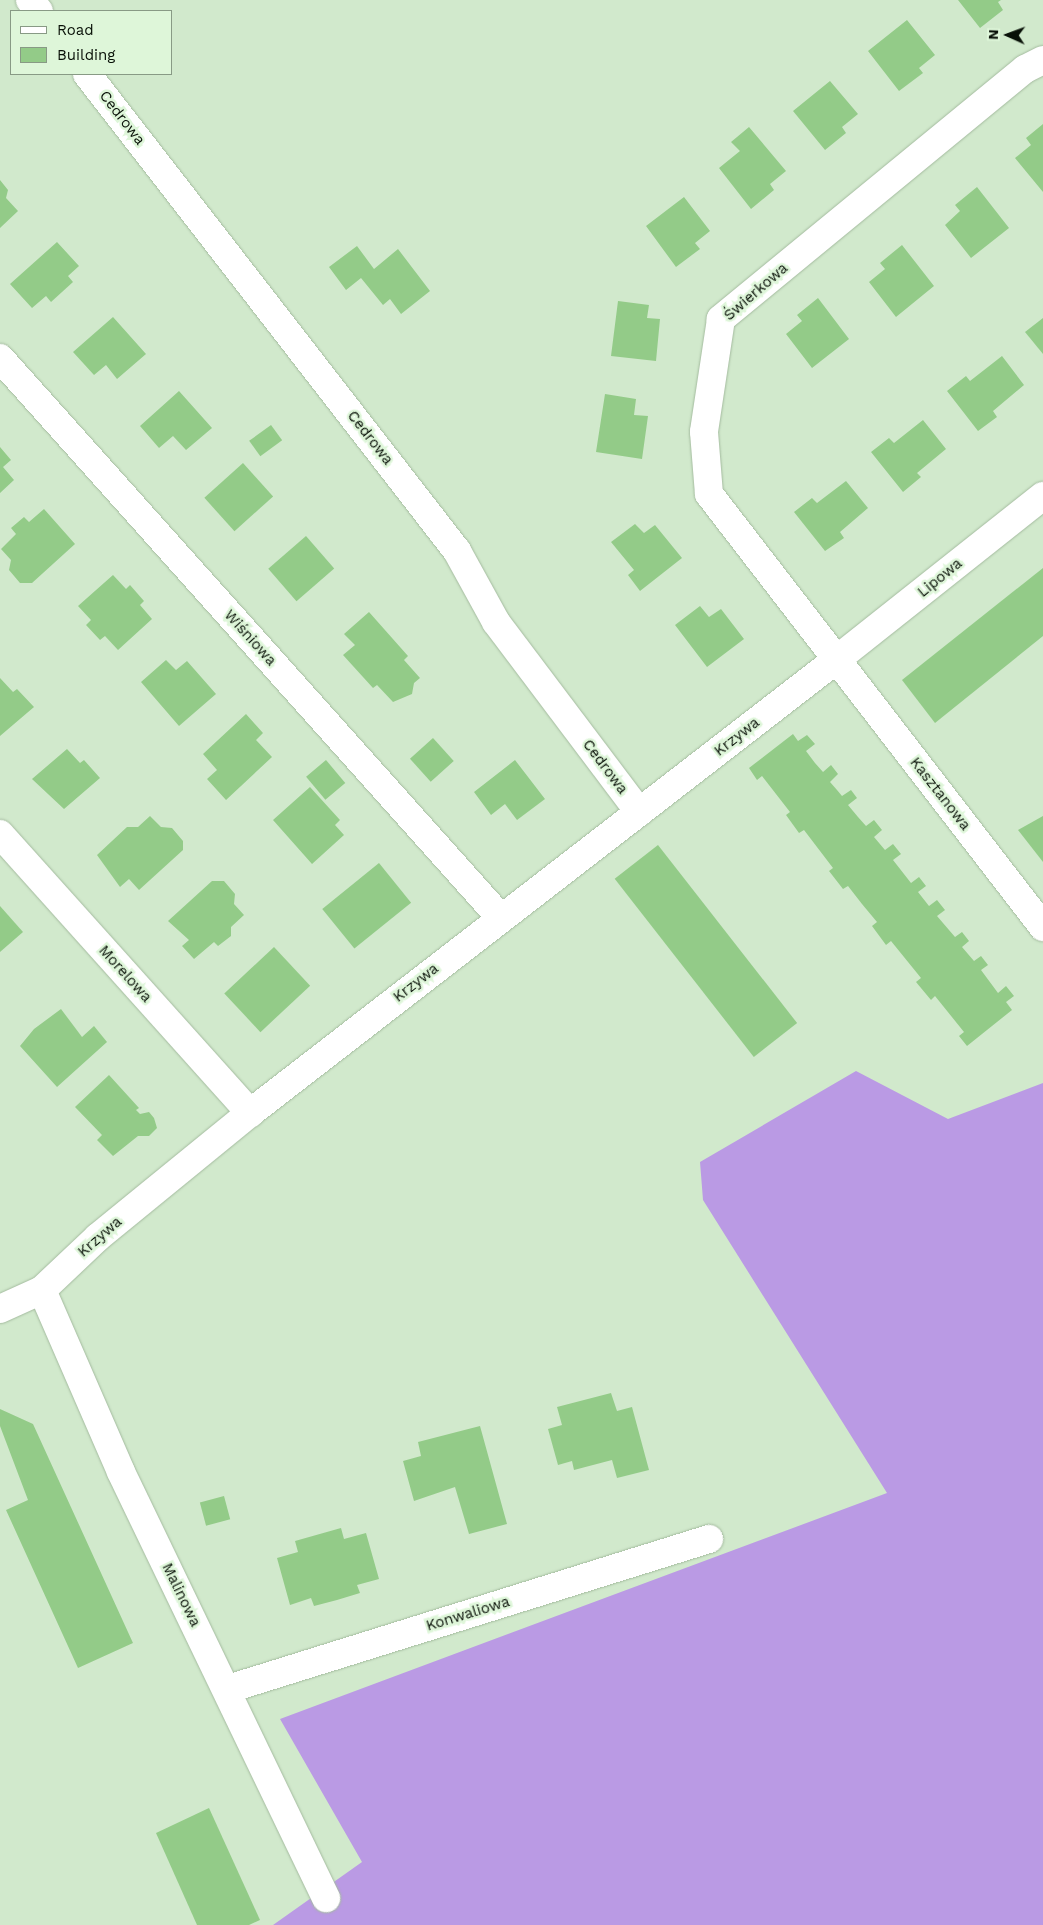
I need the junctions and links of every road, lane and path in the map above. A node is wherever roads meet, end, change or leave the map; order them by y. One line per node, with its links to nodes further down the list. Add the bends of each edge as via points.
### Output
1 (30, 0): 2 (street)
2 (38, 10)
3 (1043, 60): 7 (street, Świerkowa, via 1025,69 722,319 704,432 709,494)
4 (88, 75): 8 (street, Cedrowa, via 457,551 496,622)
5 (0, 358): 10 (street, Wiśniowa)
6 (1043, 496): 7 (street, Lipowa)
7 (836, 660): 8 (street, Krzywa); 11 (street, Kasztanowa)
8 (639, 812): 10 (street, Krzywa)
9 (0, 834): 12 (street, Morelowa)
10 (500, 917): 12 (street, Krzywa)
11 (1043, 927)
12 (250, 1113): 13 (street, Krzywa, via 98,1237)
13 (42, 1290): 14 (street, Krzywa); 16 (street, Malinowa, via 121,1472)
14 (0, 1309)
15 (709, 1539): 16 (street, Konwaliowa)
16 (228, 1689): 17 (street, Malinowa)
17 (326, 1898)

